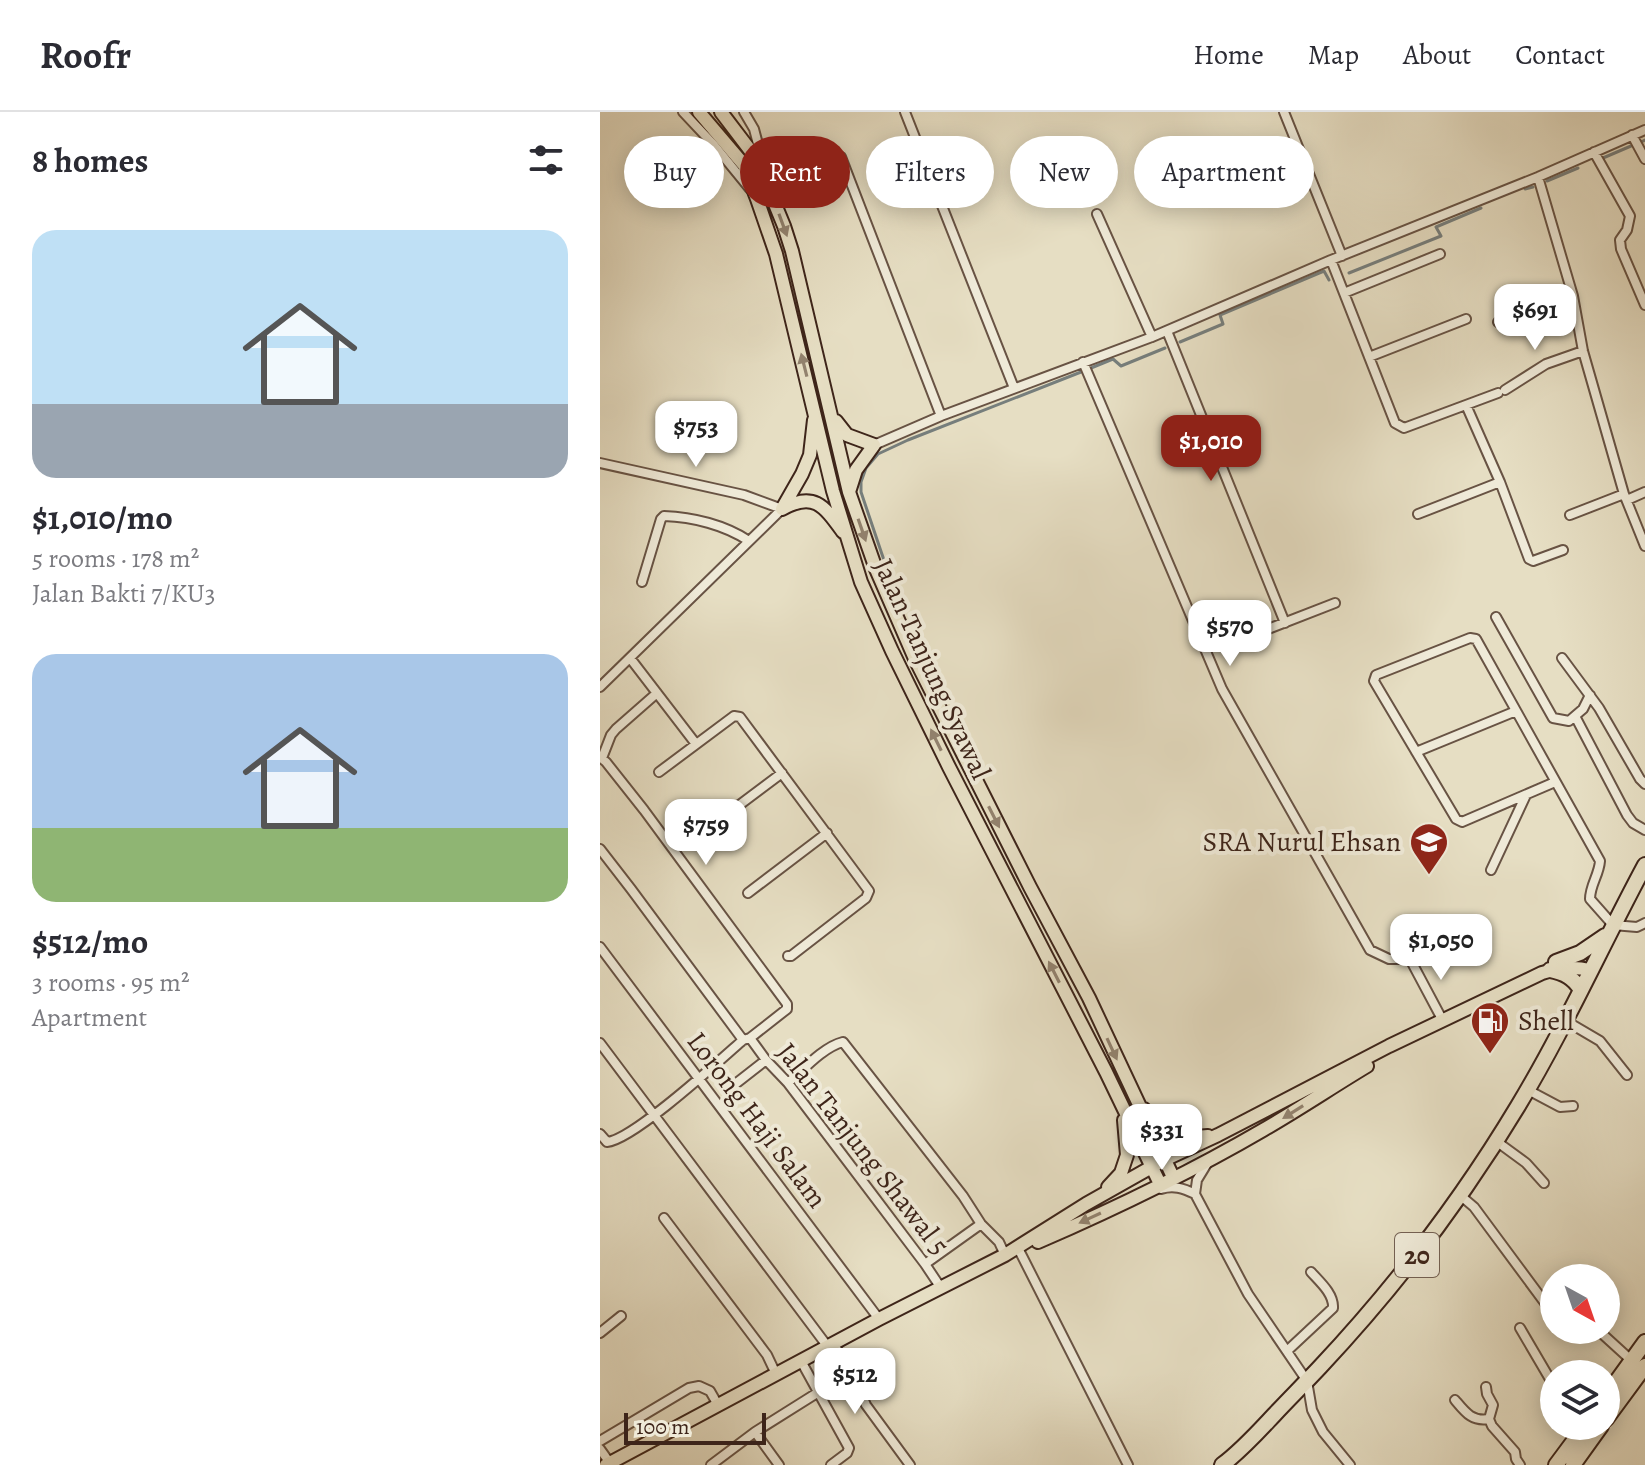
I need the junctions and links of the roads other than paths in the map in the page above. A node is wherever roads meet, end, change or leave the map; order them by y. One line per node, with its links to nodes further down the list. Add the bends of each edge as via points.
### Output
1 (683, 112): 14 (street)
2 (699, 112): 13 (main road, Jalan Tanjung Syawal)
3 (721, 112): 10 (main road, Jalan Tanjung Syawal)
4 (744, 112): 9 (street)
5 (905, 112): 33 (street)
6 (1284, 112): 21 (street)
7 (1645, 130): 8 (street)
8 (1632, 135): 11 (street); 12 (street)
9 (756, 136)
10 (740, 137)
11 (1594, 152): 15 (street); 25 (street, via 1630,216 1621,249)
12 (1645, 159)
13 (740, 160)
14 (740, 177)
15 (1538, 177): 21 (street); 24 (street)
16 (850, 180): 37 (street)
17 (760, 208): 35 (main road, Jalan Tanjung Syawal, one-way to 17)
18 (776, 208): 36 (main road, Jalan Tanjung Syawal, one-way to 36, via 792,251)
19 (1097, 214): 29 (street)
20 (1440, 254): 23 (street)
21 (1342, 256): 22 (street)
22 (1331, 260): 23 (street); 28 (street)
23 (1344, 293): 31 (street)
24 (1573, 296): 27 (street); 30 (street)
25 (1645, 305)
26 (1466, 319): 31 (street)
27 (1498, 322)
28 (1167, 331): 29 (street); 54 (street)
29 (1152, 337): 32 (street)
30 (1583, 351): 34 (street); 43 (street)
31 (1369, 357): 34 (street, via 1395,423 1404,428)
32 (1083, 362): 33 (street); 85 (street, via 1222,689 1370,950 1389,959 1410,959)
33 (1014, 388): 37 (street)
34 (1466, 405): 40 (street)
35 (815, 412): 44 (main road, via 810,455); 48 (main road, Jalan Tanjung Syawal)
36 (832, 415): 38 (main road, via 847,435); 41 (main road, Jalan Tanjung Syawal)
37 (941, 416): 38 (street)
38 (874, 445): 41 (main road, via 856,470)
39 (600, 463): 44 (street, via 744,495)
40 (1500, 482): 45 (street); 50 (street, via 1529,559)
41 (849, 492): 96 (main road, Jalan Tanjung Syawal, one-way to 96, via 916,661 1089,998)
42 (1645, 492): 43 (street)
43 (1625, 497): 46 (street); 49 (street)
44 (782, 509): 47 (street); 48 (main road, via 805,500 819,503)
45 (1418, 514)
46 (1570, 515)
47 (749, 541): 51 (street, via 728,528 664,516); 56 (street)
48 (850, 541): 97 (main road, Jalan Tanjung Syawal, one-way to 48, via 894,656 861,582)
49 (1645, 546)
50 (1563, 550)
51 (642, 582)
52 (1335, 603): 54 (street)
53 (1496, 617): 62 (street, via 1553,718 1569,721)
54 (1285, 623): 55 (street)
55 (1237, 641)
56 (630, 658): 58 (street); 59 (street)
57 (1562, 658): 60 (street)
58 (600, 687)
59 (657, 693): 63 (street); 65 (street, via 616,729)
60 (1590, 695): 62 (street); 69 (street)
61 (1516, 711): 64 (street); 64 (street, via 1476,639 1376,675 1374,681); 68 (street)
62 (1575, 716): 71 (street, via 1627,815)
63 (696, 744): 66 (street); 67 (street, via 737,715)
64 (1416, 752): 70 (street, via 1462,822)
65 (601, 758): 88 (street, via 787,1004 785,1012)
66 (659, 772)
67 (782, 773): 72 (street); 73 (street)
68 (1555, 782): 70 (street); 79 (street, via 1600,861 1590,899)
69 (1645, 784)
70 (1527, 794): 76 (street)
71 (1645, 830)
72 (702, 833)
73 (827, 833): 77 (street); 81 (street, via 869,894)
74 (600, 849): 88 (street, Jalan Tanjung Shawal 5)
75 (1645, 865): 79 (highway, 20)
76 (1491, 870)
77 (748, 893)
78 (1645, 923): 79 (street)
79 (1610, 930): 82 (highway); 83 (highway, 20)
80 (600, 947): 92 (street, Lorong Haji Salam)
81 (788, 956)
82 (1553, 966): 83 (main road); 84 (highway); 85 (main road)
83 (1592, 967): 84 (highway, 20)
84 (1581, 990): 86 (highway, 20)
85 (1443, 1021): 87 (main road)
86 (1566, 1021): 91 (street, via 1600,1041); 95 (highway, 20)
87 (1431, 1027): 101 (main road); 103 (main road, one-way to 103)
88 (746, 1039): 90 (street, Jalan Tanjung Shawal 5); 92 (street)
89 (600, 1043): 99 (street)
90 (766, 1060): 93 (street, Jalan Tanjung Shawal 5); 94 (street)
91 (1627, 1075)
92 (699, 1079): 99 (street); 122 (street, Lorong Haji Salam)
93 (788, 1083): 114 (street, via 843,1042); 117 (street, Jalan Tanjung Shawal 5)
94 (734, 1085)
95 (1528, 1090): 98 (street, via 1560,1107); 102 (highway, 20)
96 (1132, 1094): 101 (main road, via 1166,1131 1183,1137); 104 (main road, Jalan Tanjung Syawal)
97 (1121, 1105): 105 (main road, Jalan Tanjung Syawal); 112 (main road, via 1127,1155 1121,1173)
98 (1573, 1106)
99 (655, 1114): 100 (street, via 611,1143); 127 (street)
100 (600, 1134)
101 (1218, 1135): 104 (main road)
102 (1496, 1141): 107 (street); 110 (highway, 20)
103 (1212, 1158): 106 (main road); 109 (street, via 1197,1180)
104 (1164, 1160): 105 (main road); 106 (main road, Jalan Tanjung Syawal)
105 (1152, 1167): 108 (main road, Jalan Tanjung Syawal); 112 (main road)
106 (1173, 1177): 108 (main road)
107 (1544, 1183)
108 (1160, 1184): 111 (main road)
109 (1195, 1194): 111 (street, via 1167,1187); 128 (street, via 1248,1294)
110 (1461, 1196): 120 (street); 133 (highway, 20, via 1408,1267)
111 (1128, 1200): 115 (main road, one-way to 115)
112 (1086, 1204): 116 (main road)
113 (664, 1218): 132 (street)
114 (981, 1224): 116 (street); 117 (street)
115 (1019, 1250): 116 (main road); 153 (street)
116 (1005, 1255): 119 (main road)
117 (925, 1264): 119 (street, Jalan Tanjung Shawal 5)
118 (1311, 1272): 128 (street, via 1332,1297 1333,1308)
119 (941, 1288): 122 (main road)
120 (1540, 1296)
121 (621, 1316): 124 (street)
122 (879, 1319): 127 (main road)
123 (1520, 1328): 130 (street)
124 (600, 1333)
125 (1645, 1342): 131 (highway)
126 (1615, 1344): 131 (street)
127 (831, 1345): 129 (main road); 152 (street)
128 (1287, 1351): 133 (street)
129 (801, 1361): 132 (main road); 136 (street)
130 (1540, 1362)
131 (1638, 1363): 134 (highway); 137 (highway)
132 (776, 1374): 139 (main road)
133 (1307, 1381): 147 (highway, 20); 154 (street, via 1323,1432)
134 (1620, 1382)
135 (1486, 1387): 140 (street, via 1493,1405)
136 (817, 1393): 141 (street); 151 (street, via 849,1448)
137 (1620, 1394)
138 (1455, 1400): 140 (street, via 1474,1419)
139 (718, 1405): 144 (street, via 710,1391 689,1388); 148 (main road)
140 (1489, 1419): 155 (street)
141 (755, 1432): 149 (street); 150 (street)
142 (1575, 1440): 156 (highway)
143 (1593, 1440): 146 (highway)
144 (600, 1441)
145 (600, 1449): 148 (street)
146 (1580, 1462)
147 (1226, 1463)
148 (608, 1464)
149 (711, 1465)
150 (779, 1465)
151 (831, 1465)
152 (910, 1465)
153 (1128, 1465)
154 (1350, 1465)
155 (1520, 1465)
156 (1556, 1465)

